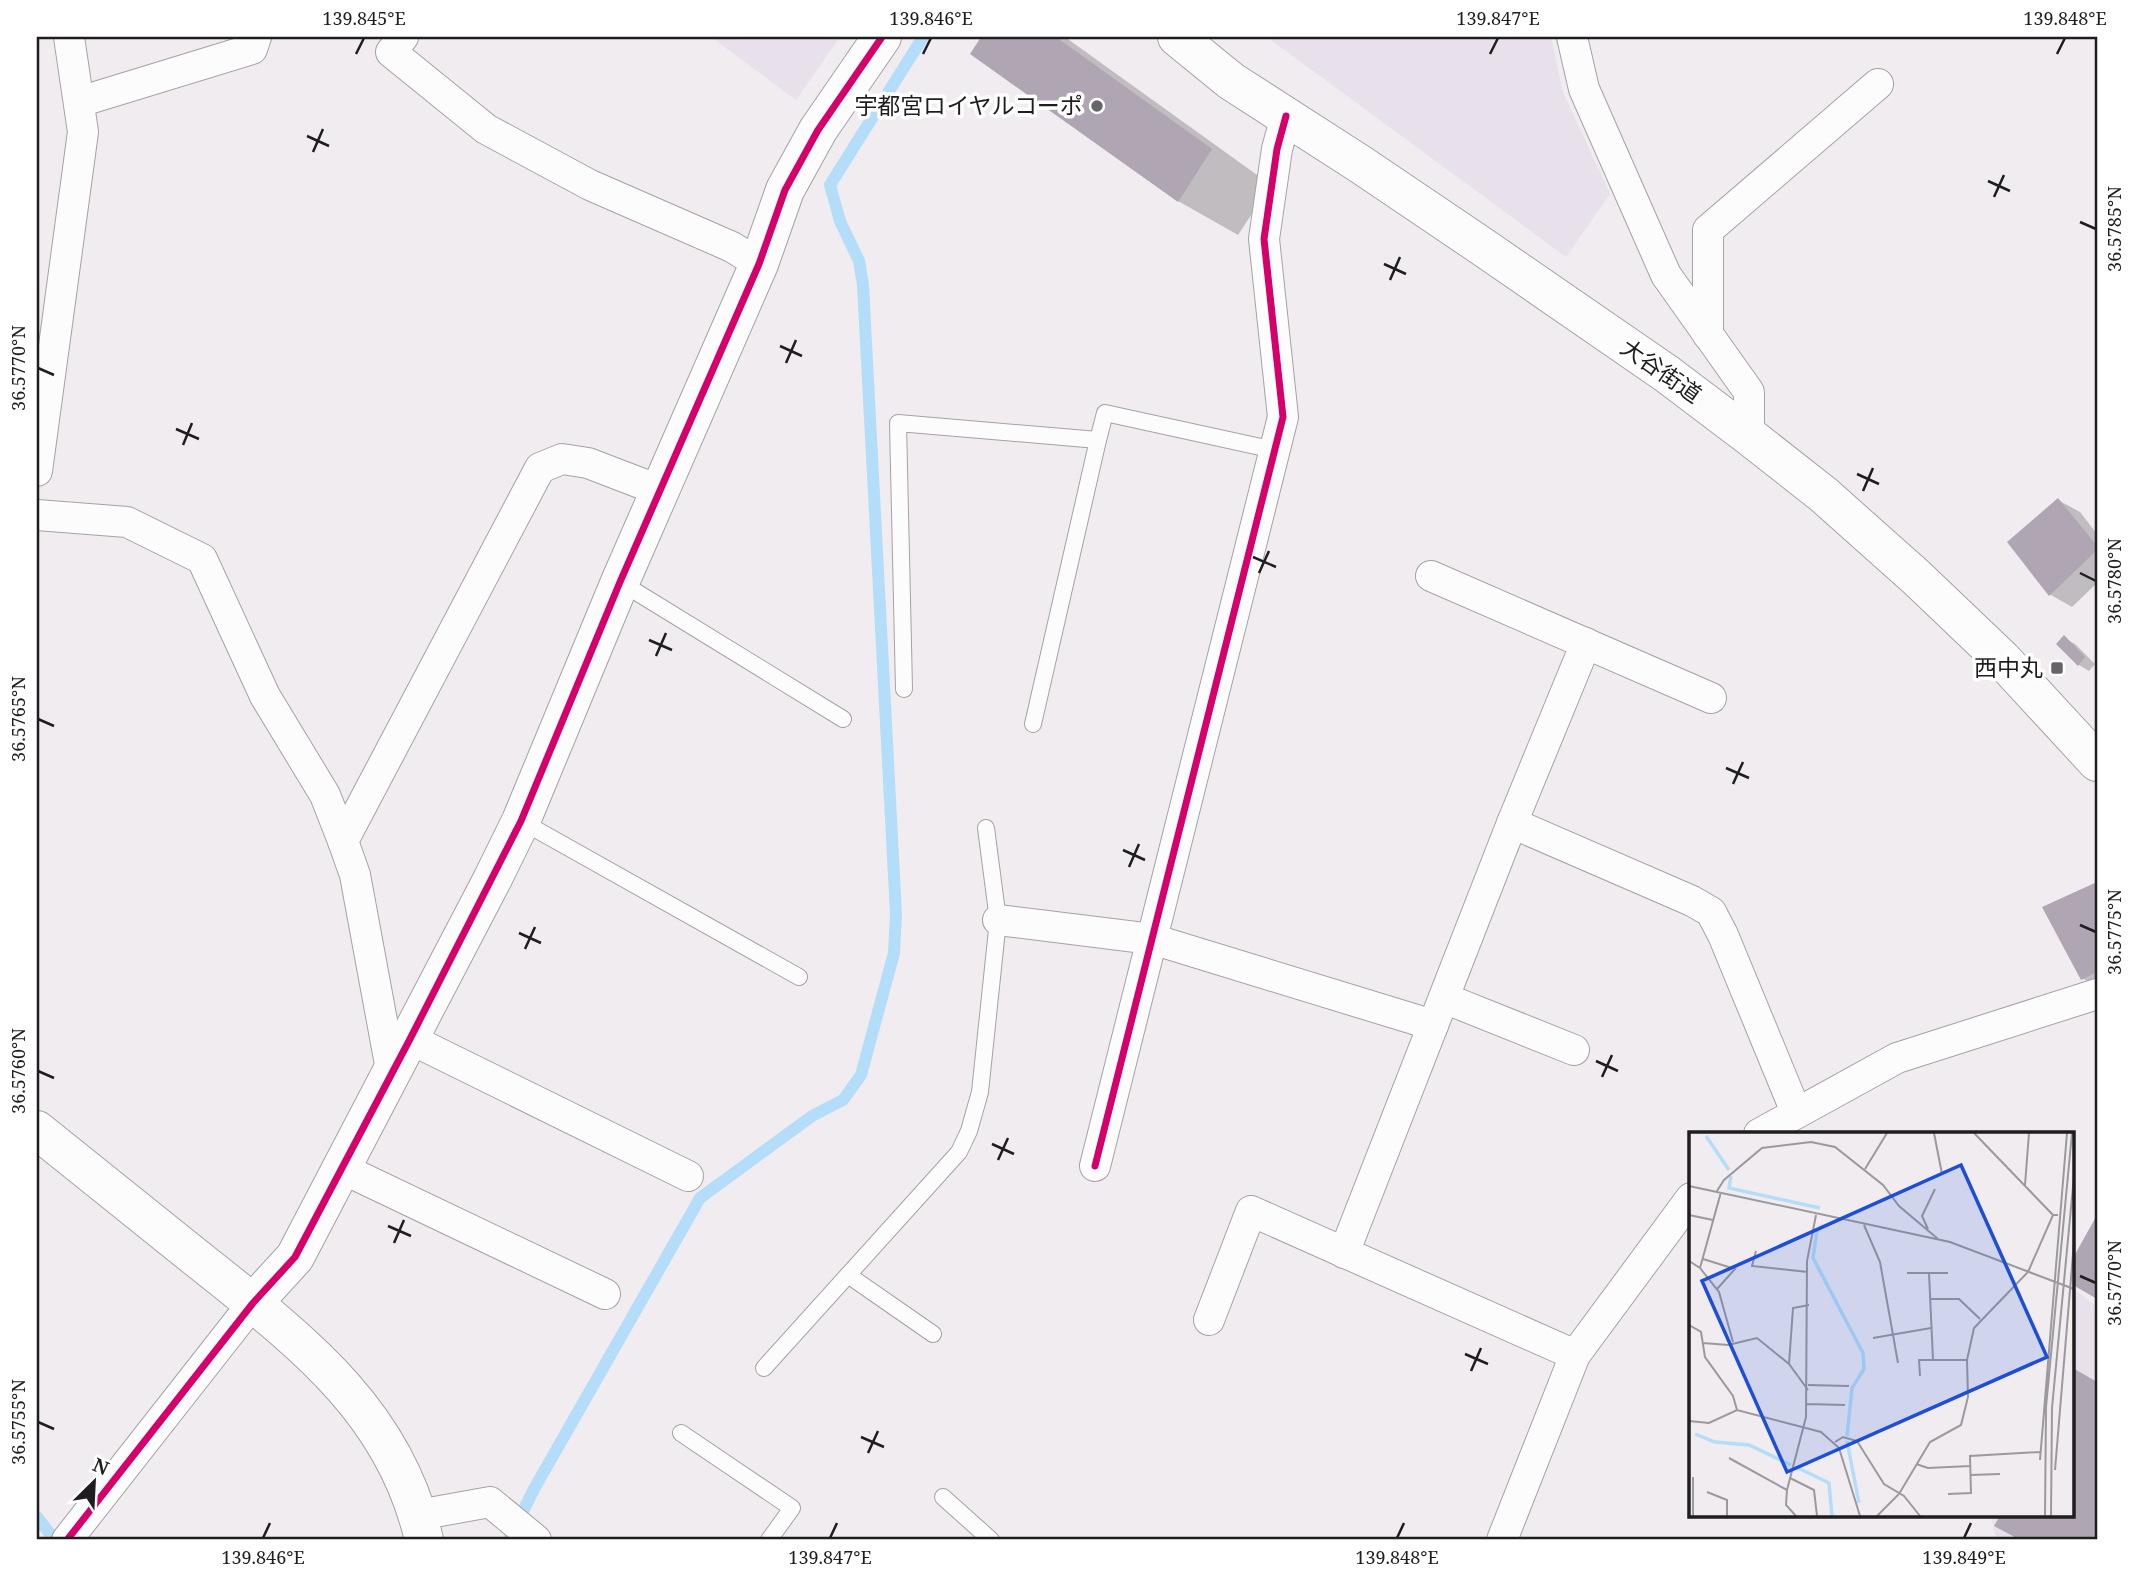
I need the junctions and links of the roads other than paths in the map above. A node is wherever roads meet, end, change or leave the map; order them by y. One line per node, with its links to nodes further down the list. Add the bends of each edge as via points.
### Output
1 (69, 37): 8 (street)
2 (256, 37): 8 (street, via 252,49)
3 (403, 37): 10 (street, via 391,52 486,129 590,185 732,247)
4 (883, 37): 10 (street, via 818,130 785,190)
5 (1177, 37): 9 (street, 大谷街道, via 1231,81)
6 (1572, 37): 11 (street, via 1584,89 1666,275)
7 (1878, 84): 11 (street, via 1708,230)
8 (79, 102): 15 (street, via 83,132)
9 (1286, 116): 12 (street, 大谷街道, via 1623,344); 14 (street, via 1264,239 1283,417)
10 (759, 264): 16 (street)
11 (1708, 335): 12 (street, via 1749,392)
12 (1749, 436): 25 (street, 大谷街道, via 1916,577 2002,659)
13 (1098, 440): 14 (lane, via 1105,413); 21 (lane, via 898,423); 24 (lane)
14 (1274, 450): 31 (street)
15 (37, 471)
16 (661, 491): 19 (street); 29 (street, via 588,463 562,459 540,468)
17 (37, 515): 29 (street, via 127,522 202,559 265,696 325,795)
18 (1431, 576): 20 (street)
19 (620, 582): 23 (lane); 26 (street)
20 (1586, 643): 22 (street); 27 (street)
21 (904, 689)
22 (1711, 698)
23 (843, 719)
24 (1032, 724)
25 (2097, 762)
26 (521, 821): 32 (lane); 36 (street)
27 (1512, 823): 34 (street); 39 (street, via 1711,912)
28 (986, 828): 30 (lane)
29 (343, 841): 38 (street, via 355,875)
30 (998, 920): 31 (street); 47 (lane, via 980,1092 969,1131 959,1152)
31 (1152, 939): 35 (street); 42 (street)
32 (799, 977)
33 (2097, 994): 39 (street, via 1897,1058)
34 (1444, 998): 35 (street); 37 (street)
35 (1433, 1025): 46 (street)
36 (410, 1039): 38 (street); 44 (street)
37 (1574, 1050)
38 (392, 1075): 43 (street)
39 (1796, 1112): 41 (street)
40 (37, 1130): 49 (street)
41 (1762, 1132)
42 (1095, 1166)
43 (341, 1168): 48 (street); 49 (street, via 295,1257)
44 (688, 1176)
45 (1689, 1201): 52 (street)
46 (1344, 1253): 50 (street, via 1251,1211); 52 (street)
47 (848, 1275): 51 (lane); 53 (lane)
48 (605, 1294)
49 (253, 1303): 56 (street, via 290,1333 357,1401 400,1466); 57 (street)
50 (1209, 1320)
51 (933, 1334)
52 (1575, 1355): 61 (street)
53 (764, 1368)
54 (681, 1433): 59 (lane, via 792,1508)
55 (943, 1497): 60 (lane)
56 (421, 1528): 58 (street, via 490,1502)
57 (72, 1533)
58 (536, 1540)
59 (769, 1540)
60 (991, 1540)
61 (1502, 1540)

